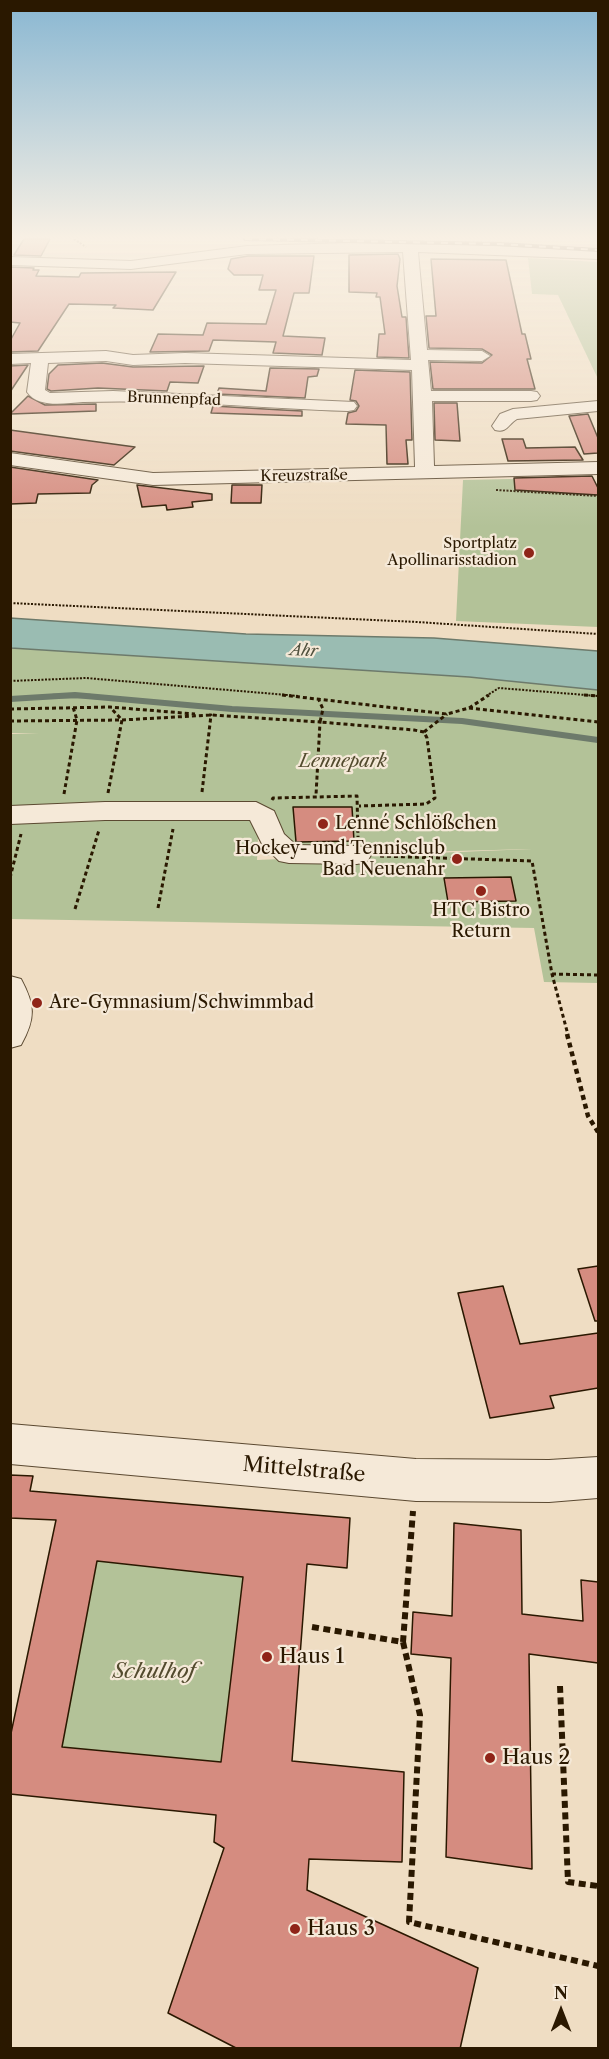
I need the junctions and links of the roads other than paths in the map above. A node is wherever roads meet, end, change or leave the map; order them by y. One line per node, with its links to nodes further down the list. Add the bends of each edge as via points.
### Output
1 (417, 335): 3 (street)
2 (466, 341): 3 (street)
3 (419, 354): 4 (street); 5 (street); 7 (street)
4 (482, 356)
5 (40, 358): 6 (street); 9 (street, Brunnenpfad, via 36,392 47,398 113,396)
6 (10, 359)
7 (423, 396): 8 (street); 14 (street)
8 (531, 396)
9 (348, 406)
10 (598, 406): 11 (street, via 513,414)
11 (501, 426)
12 (10, 459): 14 (street, Kreuzstraße, via 153,479)
13 (598, 468): 14 (street, Kreuzstraße)
14 (425, 473)
15 (18, 814): 16 (street, via 256,811 265,817 272,837 289,854)
16 (357, 855)
17 (10, 987): 18 (street, via 18,1005)
18 (10, 1036)
19 (10, 1444): 20 (street, Mittelstraße, via 416,1480)
20 (598, 1478)

